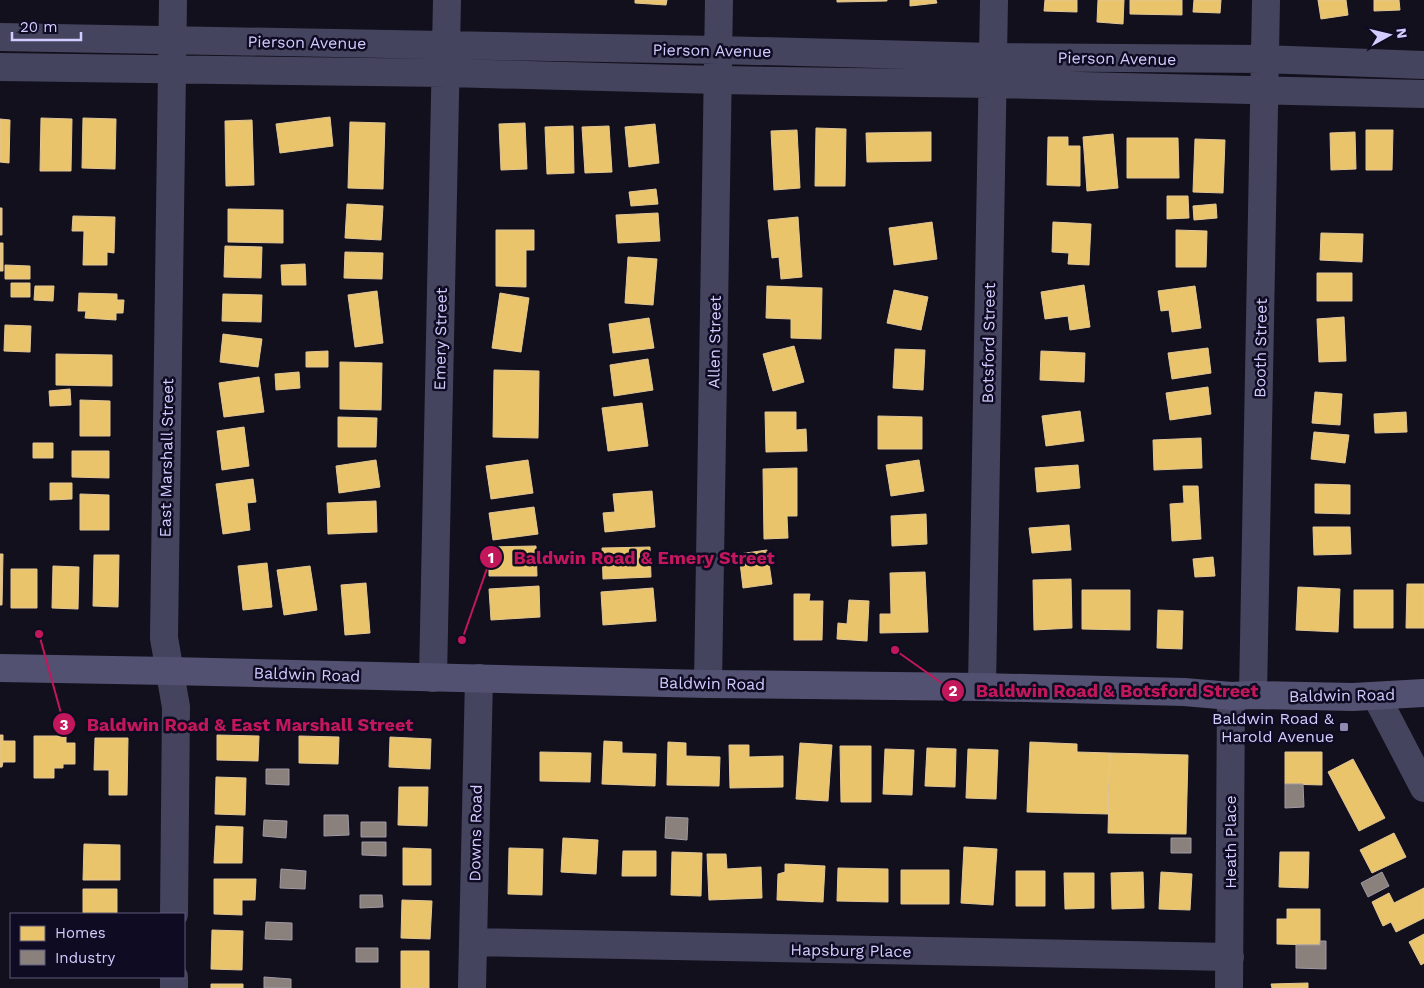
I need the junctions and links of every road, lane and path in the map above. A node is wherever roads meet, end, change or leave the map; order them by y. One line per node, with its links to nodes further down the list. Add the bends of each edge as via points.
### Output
1 (173, 0): 7 (street, East Marshall Street)
2 (447, 0): 8 (street, Emery Street)
3 (719, 0): 9 (street, Allen Street)
4 (994, 0): 10 (street, Botsford Street)
5 (1266, 0): 11 (street, Booth Street)
6 (0, 37): 7 (street, Pierson Avenue)
7 (172, 39): 8 (street, Pierson Avenue); 14 (street, East Marshall Street)
8 (446, 46): 9 (street, Pierson Avenue); 15 (street, Emery Street)
9 (718, 50): 10 (street, Pierson Avenue); 16 (street, Allen Street)
10 (993, 57): 11 (street, Pierson Avenue); 17 (street, Botsford Street)
11 (1265, 60): 12 (street, Pierson Avenue); 18 (street, Booth Street)
12 (1424, 65)
13 (0, 67): 14 (street, Pierson Avenue)
14 (172, 69): 15 (street, Pierson Avenue); 21 (street, East Marshall Street, via 164,638)
15 (446, 73): 16 (street, Pierson Avenue); 22 (street, Emery Street)
16 (718, 80): 17 (street, Pierson Avenue); 24 (street, Allen Street)
17 (992, 84): 18 (street, Pierson Avenue); 25 (street, Botsford Street)
18 (1265, 90): 19 (street, Pierson Avenue); 27 (street, Booth Street)
19 (1424, 94)
20 (0, 668): 21 (main road, Baldwin Road)
21 (170, 671): 22 (main road, Baldwin Road); 30 (street, East Marshall Street, via 176,708)
22 (433, 678): 23 (main road, Baldwin Road)
23 (479, 678): 24 (main road, Baldwin Road); 31 (street, Downs Road)
24 (708, 684): 25 (main road, Baldwin Road)
25 (982, 687): 27 (main road, Baldwin Road)
26 (1424, 693): 28 (main road, Baldwin Road)
27 (1242, 696): 28 (main road, Baldwin Road); 32 (street, Heath Place)
28 (1376, 696): 29 (street)
29 (1422, 779)
30 (174, 913)
31 (473, 942): 32 (street, Hapsburg Place); 33 (street, Downs Road)
32 (1230, 957): 34 (street, Heath Place)
33 (472, 988)
34 (1229, 988)

